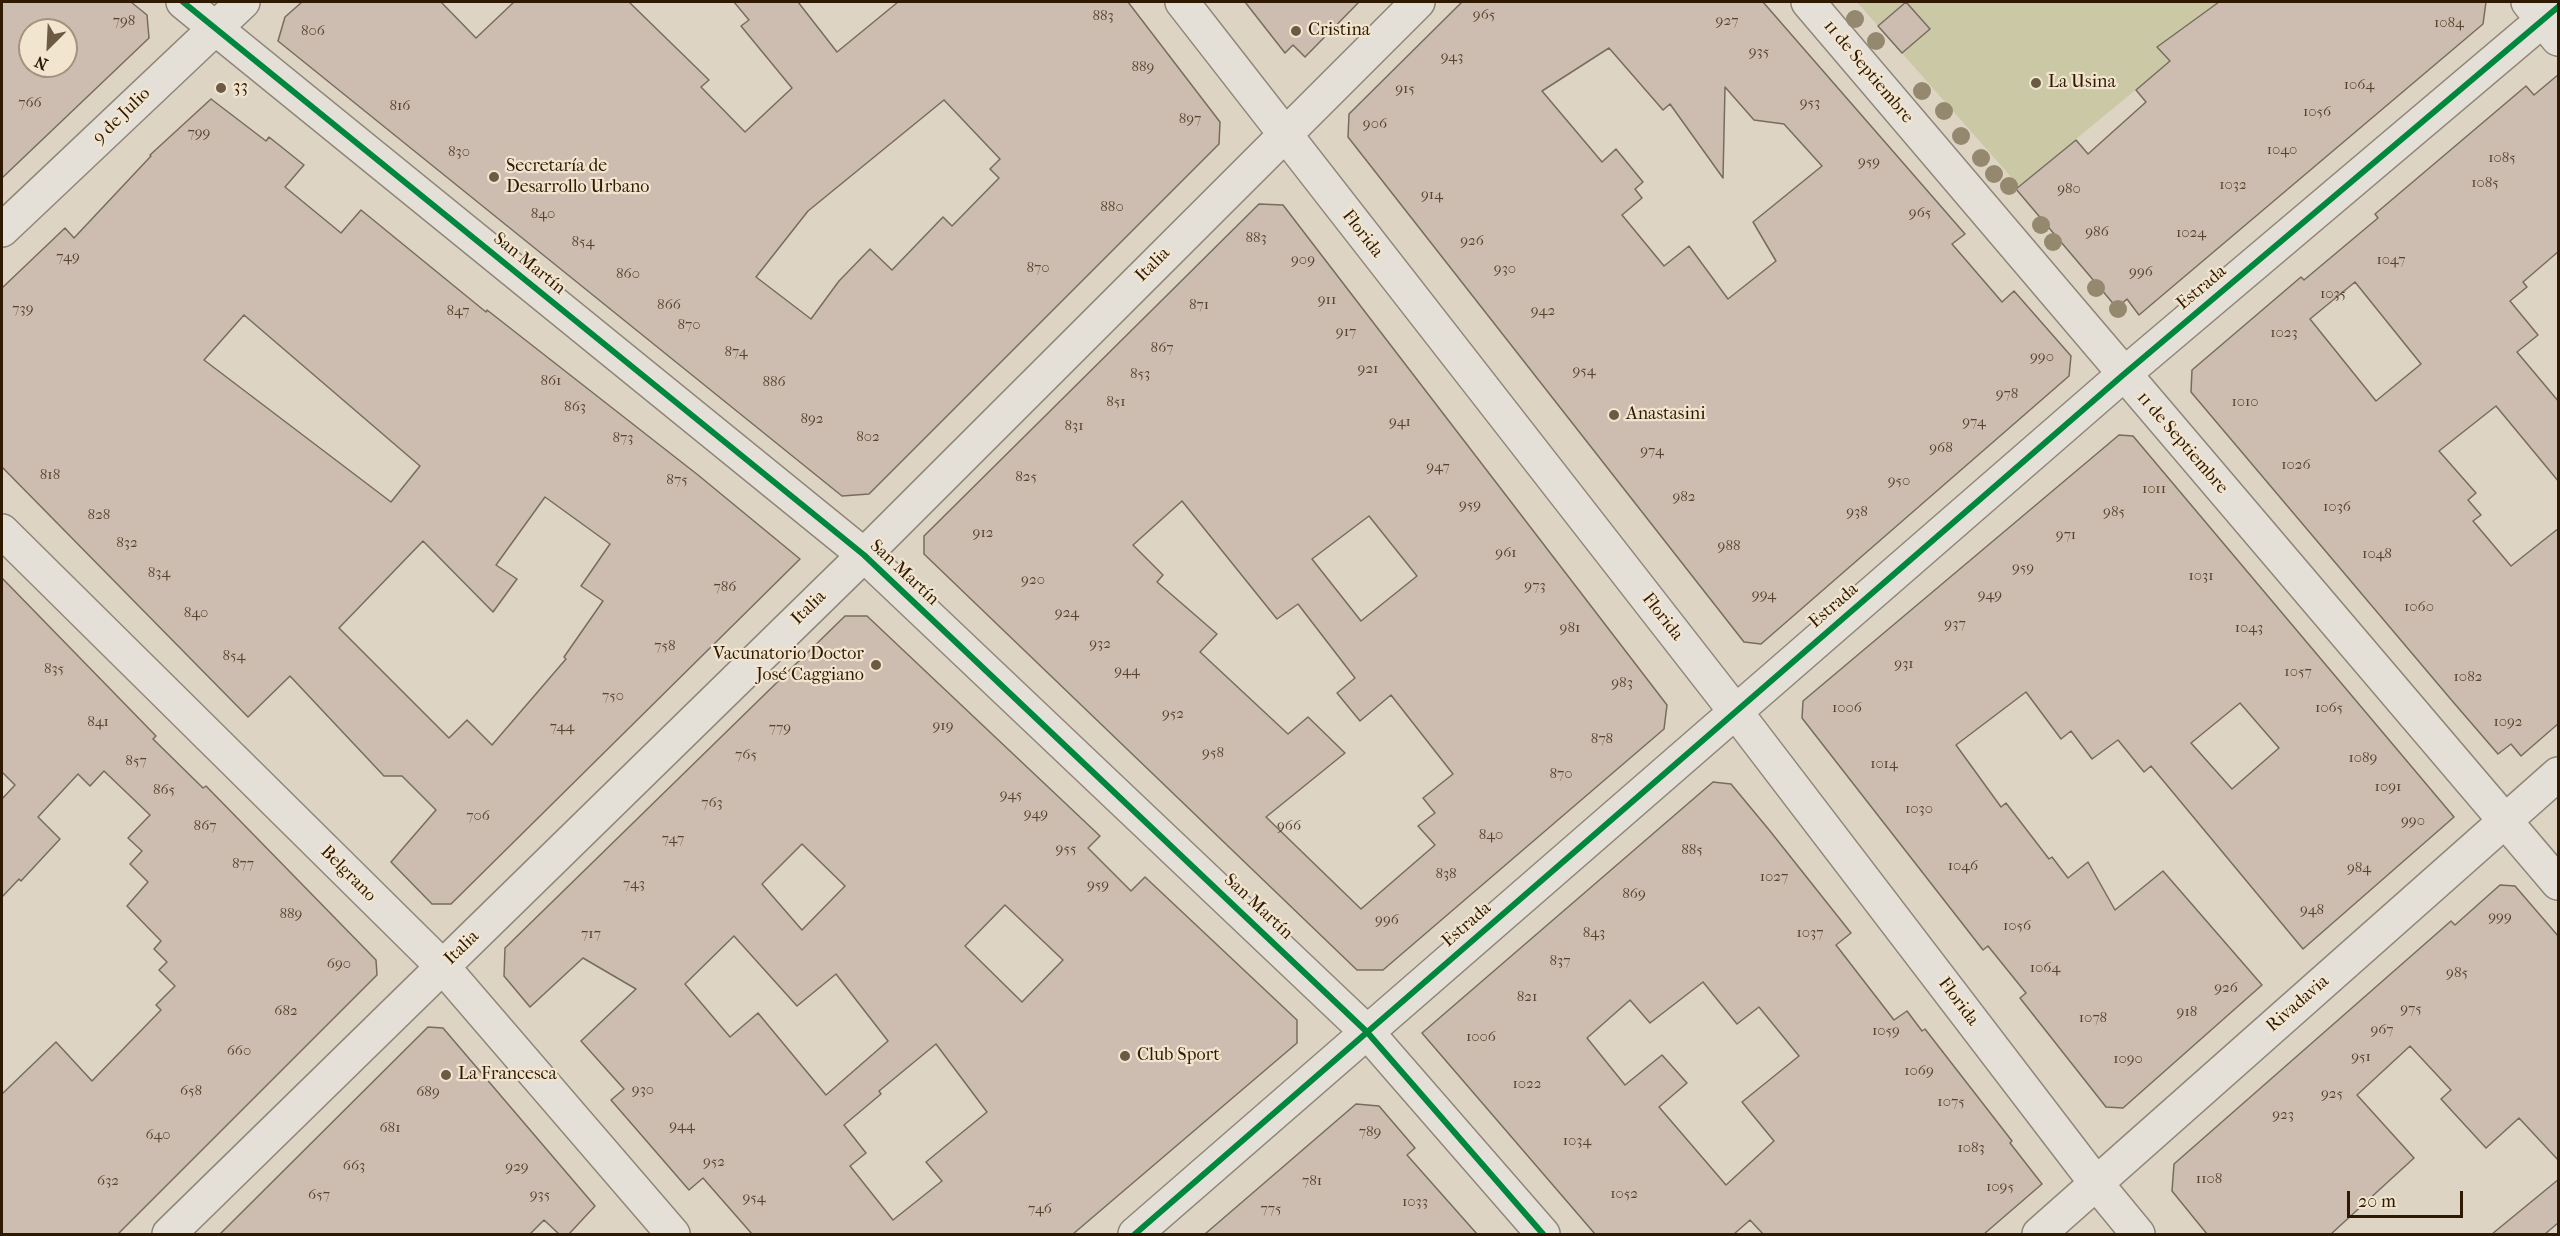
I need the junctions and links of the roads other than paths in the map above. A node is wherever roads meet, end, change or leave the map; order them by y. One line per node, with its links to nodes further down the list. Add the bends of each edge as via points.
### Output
1 (183, 2): 7 (street, San Martín)
2 (243, 2): 7 (street, 9 de Julio)
3 (1182, 2): 8 (street, Florida)
4 (1418, 2): 8 (street, Italia)
5 (1808, 2): 10 (street, 11 de Septiembre)
6 (2547, 17): 10 (street, Estrada)
7 (214, 28): 9 (street, 9 de Julio); 12 (street, San Martín)
8 (1284, 133): 12 (street, Italia); 13 (street, Florida)
9 (2, 230)
10 (2123, 375): 13 (street, Estrada); 15 (street, 11 de Septiembre)
11 (2, 531): 17 (street, Belgrano)
12 (864, 555): 17 (street, Italia); 18 (street, San Martín)
13 (1735, 711): 18 (street, Estrada); 19 (street, Florida)
14 (2559, 774): 15 (street, Rivadavia)
15 (2506, 821): 16 (street, 11 de Septiembre); 19 (street, Rivadavia)
16 (2559, 883)
17 (442, 968): 20 (street, Italia); 21 (street, Belgrano)
18 (1367, 1032): 22 (street, Estrada); 23 (street, San Martín)
19 (2096, 1183): 24 (street, Rivadavia); 25 (street, Florida)
20 (169, 1234)
21 (673, 1234)
22 (1135, 1234)
23 (1543, 1234)
24 (2039, 1234)
25 (2138, 1234)

